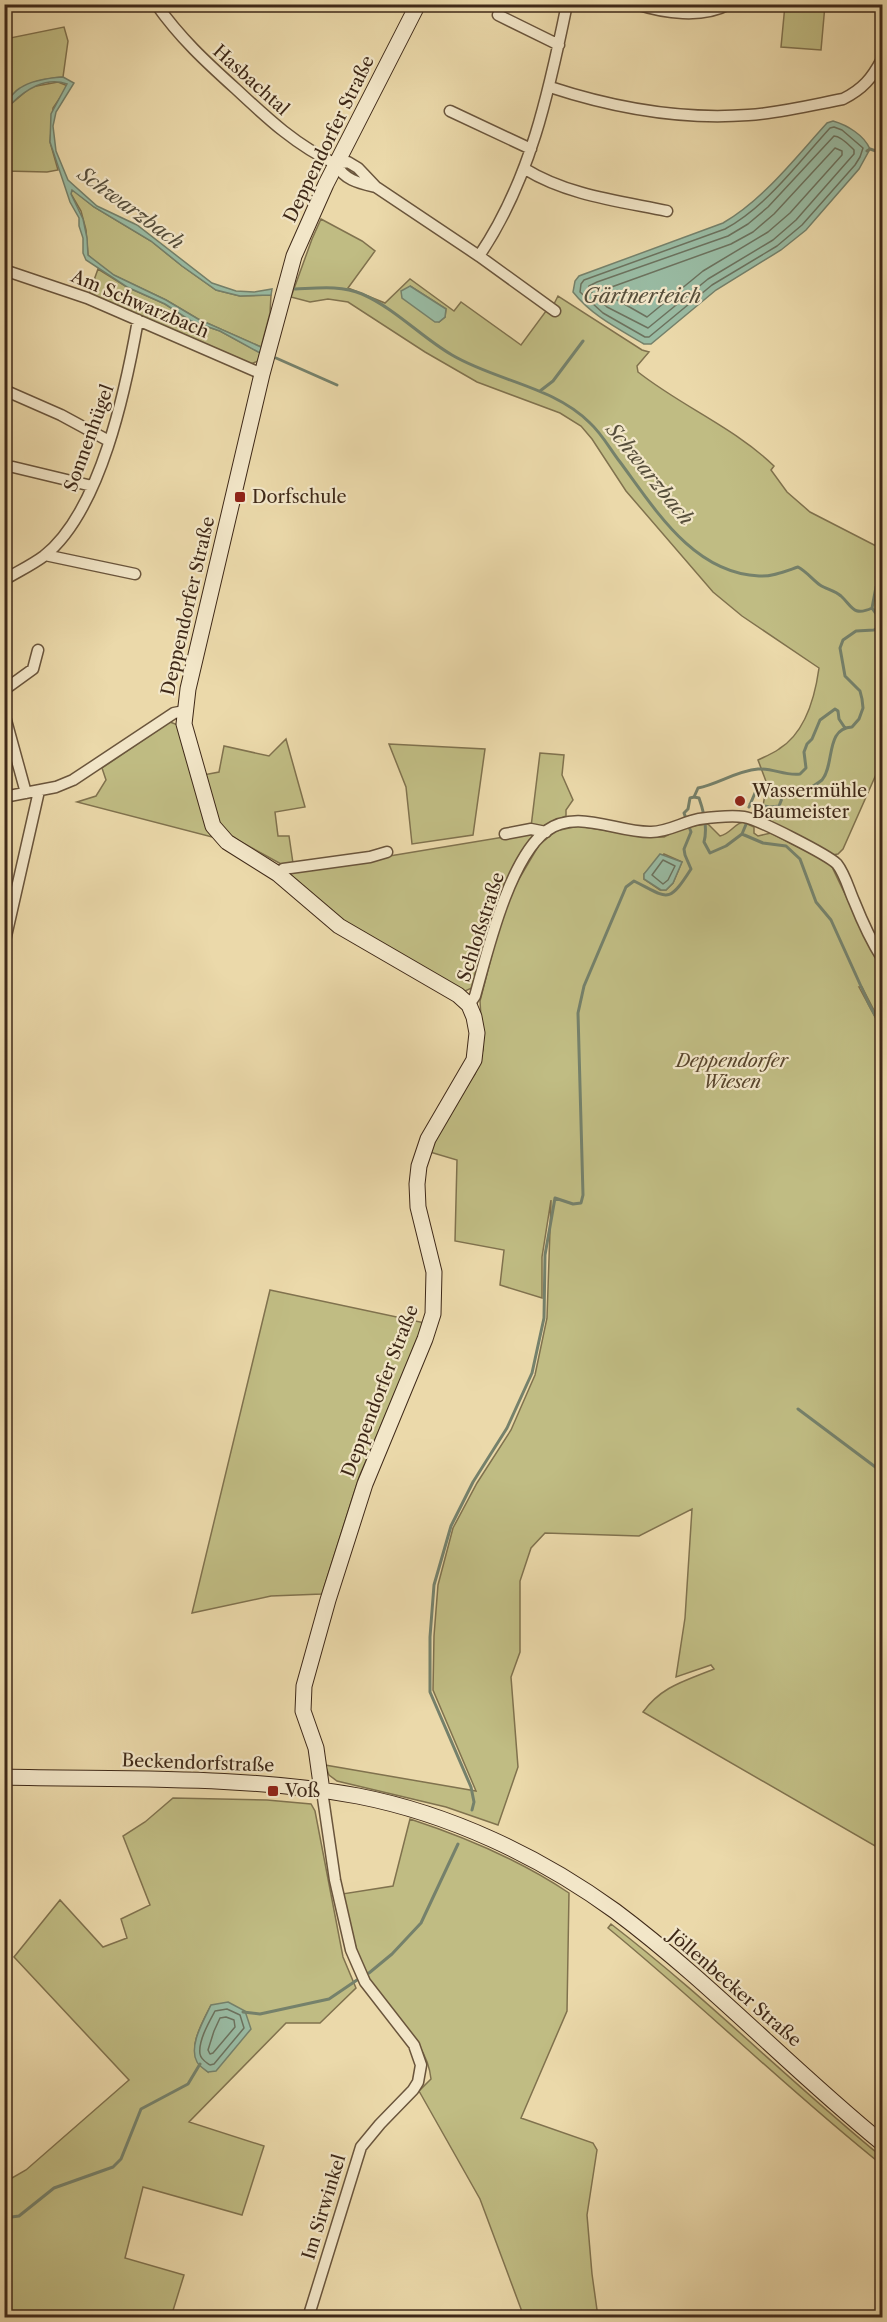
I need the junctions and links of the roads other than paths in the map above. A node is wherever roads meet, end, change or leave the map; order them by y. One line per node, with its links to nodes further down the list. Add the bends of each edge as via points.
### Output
1 (156, 4): 12 (street, Hasbachtal, via 184,41 276,126)
2 (418, 4): 12 (street, Deppendorfer Straße)
3 (567, 4): 7 (street)
4 (636, 4): 5 (street, via 684,13 706,12)
5 (729, 4)
6 (498, 15): 7 (street)
7 (559, 45): 9 (street)
8 (882, 59): 9 (street, via 867,84 843,99 749,115 669,114)
9 (550, 87): 11 (street)
10 (450, 111): 11 (street)
11 (531, 149): 13 (street)
12 (336, 164): 15 (street, Hasbachtal, via 341,173 376,187); 19 (street, Deppendorfer Straße, via 294,256)
13 (525, 169): 14 (street, via 559,186); 15 (street)
14 (667, 211)
15 (479, 256): 17 (street, Hasbachtal)
16 (4, 270): 18 (street, Am Schwarzbach)
17 (555, 311)
18 (138, 320): 19 (street, Am Schwarzbach); 21 (street, Sonnenhügel, via 125,390)
19 (262, 374): 29 (street, Deppendorfer Straße)
20 (4, 390): 21 (street)
21 (110, 441): 23 (street, Sonnenhügel)
22 (14, 467): 23 (street)
23 (92, 486): 24 (street, Sonnenhügel, via 74,521)
24 (45, 555): 25 (street); 26 (street, Sonnenhügel)
25 (135, 574)
26 (4, 580)
27 (38, 650): 28 (street, via 33,669)
28 (4, 690)
29 (184, 711): 31 (street, via 174,713 73,780); 37 (street, Deppendorfer Straße, via 186,733 213,826 227,842)
30 (5, 718): 32 (street)
31 (39, 791): 32 (street); 38 (street)
32 (26, 793): 33 (street)
33 (4, 797)
34 (546, 832): 35 (street, via 531,829); 39 (street, via 580,821 653,832 709,818 751,818 836,864); 40 (street, Schloßstraße, via 533,845 509,887 476,996)
35 (505, 834)
36 (387, 852): 37 (street, via 283,868)
37 (278, 874): 40 (street, Deppendorfer Straße, via 339,926)
38 (4, 945)
39 (882, 958)
40 (469, 1005): 42 (street, Deppendorfer Straße, via 477,1033 474,1060 428,1139 418,1175 418,1207 434,1272 433,1314 365,1484 304,1686 303,1711 316,1748)
41 (4, 1777): 42 (street, Beckendorfstraße, via 273,1785)
42 (322, 1791): 43 (street, Beckendorfstraße, via 425,1814 505,1845); 45 (street, Im Sirwinkel, via 335,1880 355,1962 365,1982 414,2045 421,2065 413,2090 361,2147)
43 (554, 1872): 44 (street, Jöllenbecker Straße, via 638,1930)
44 (882, 2143)
45 (308, 2318)

